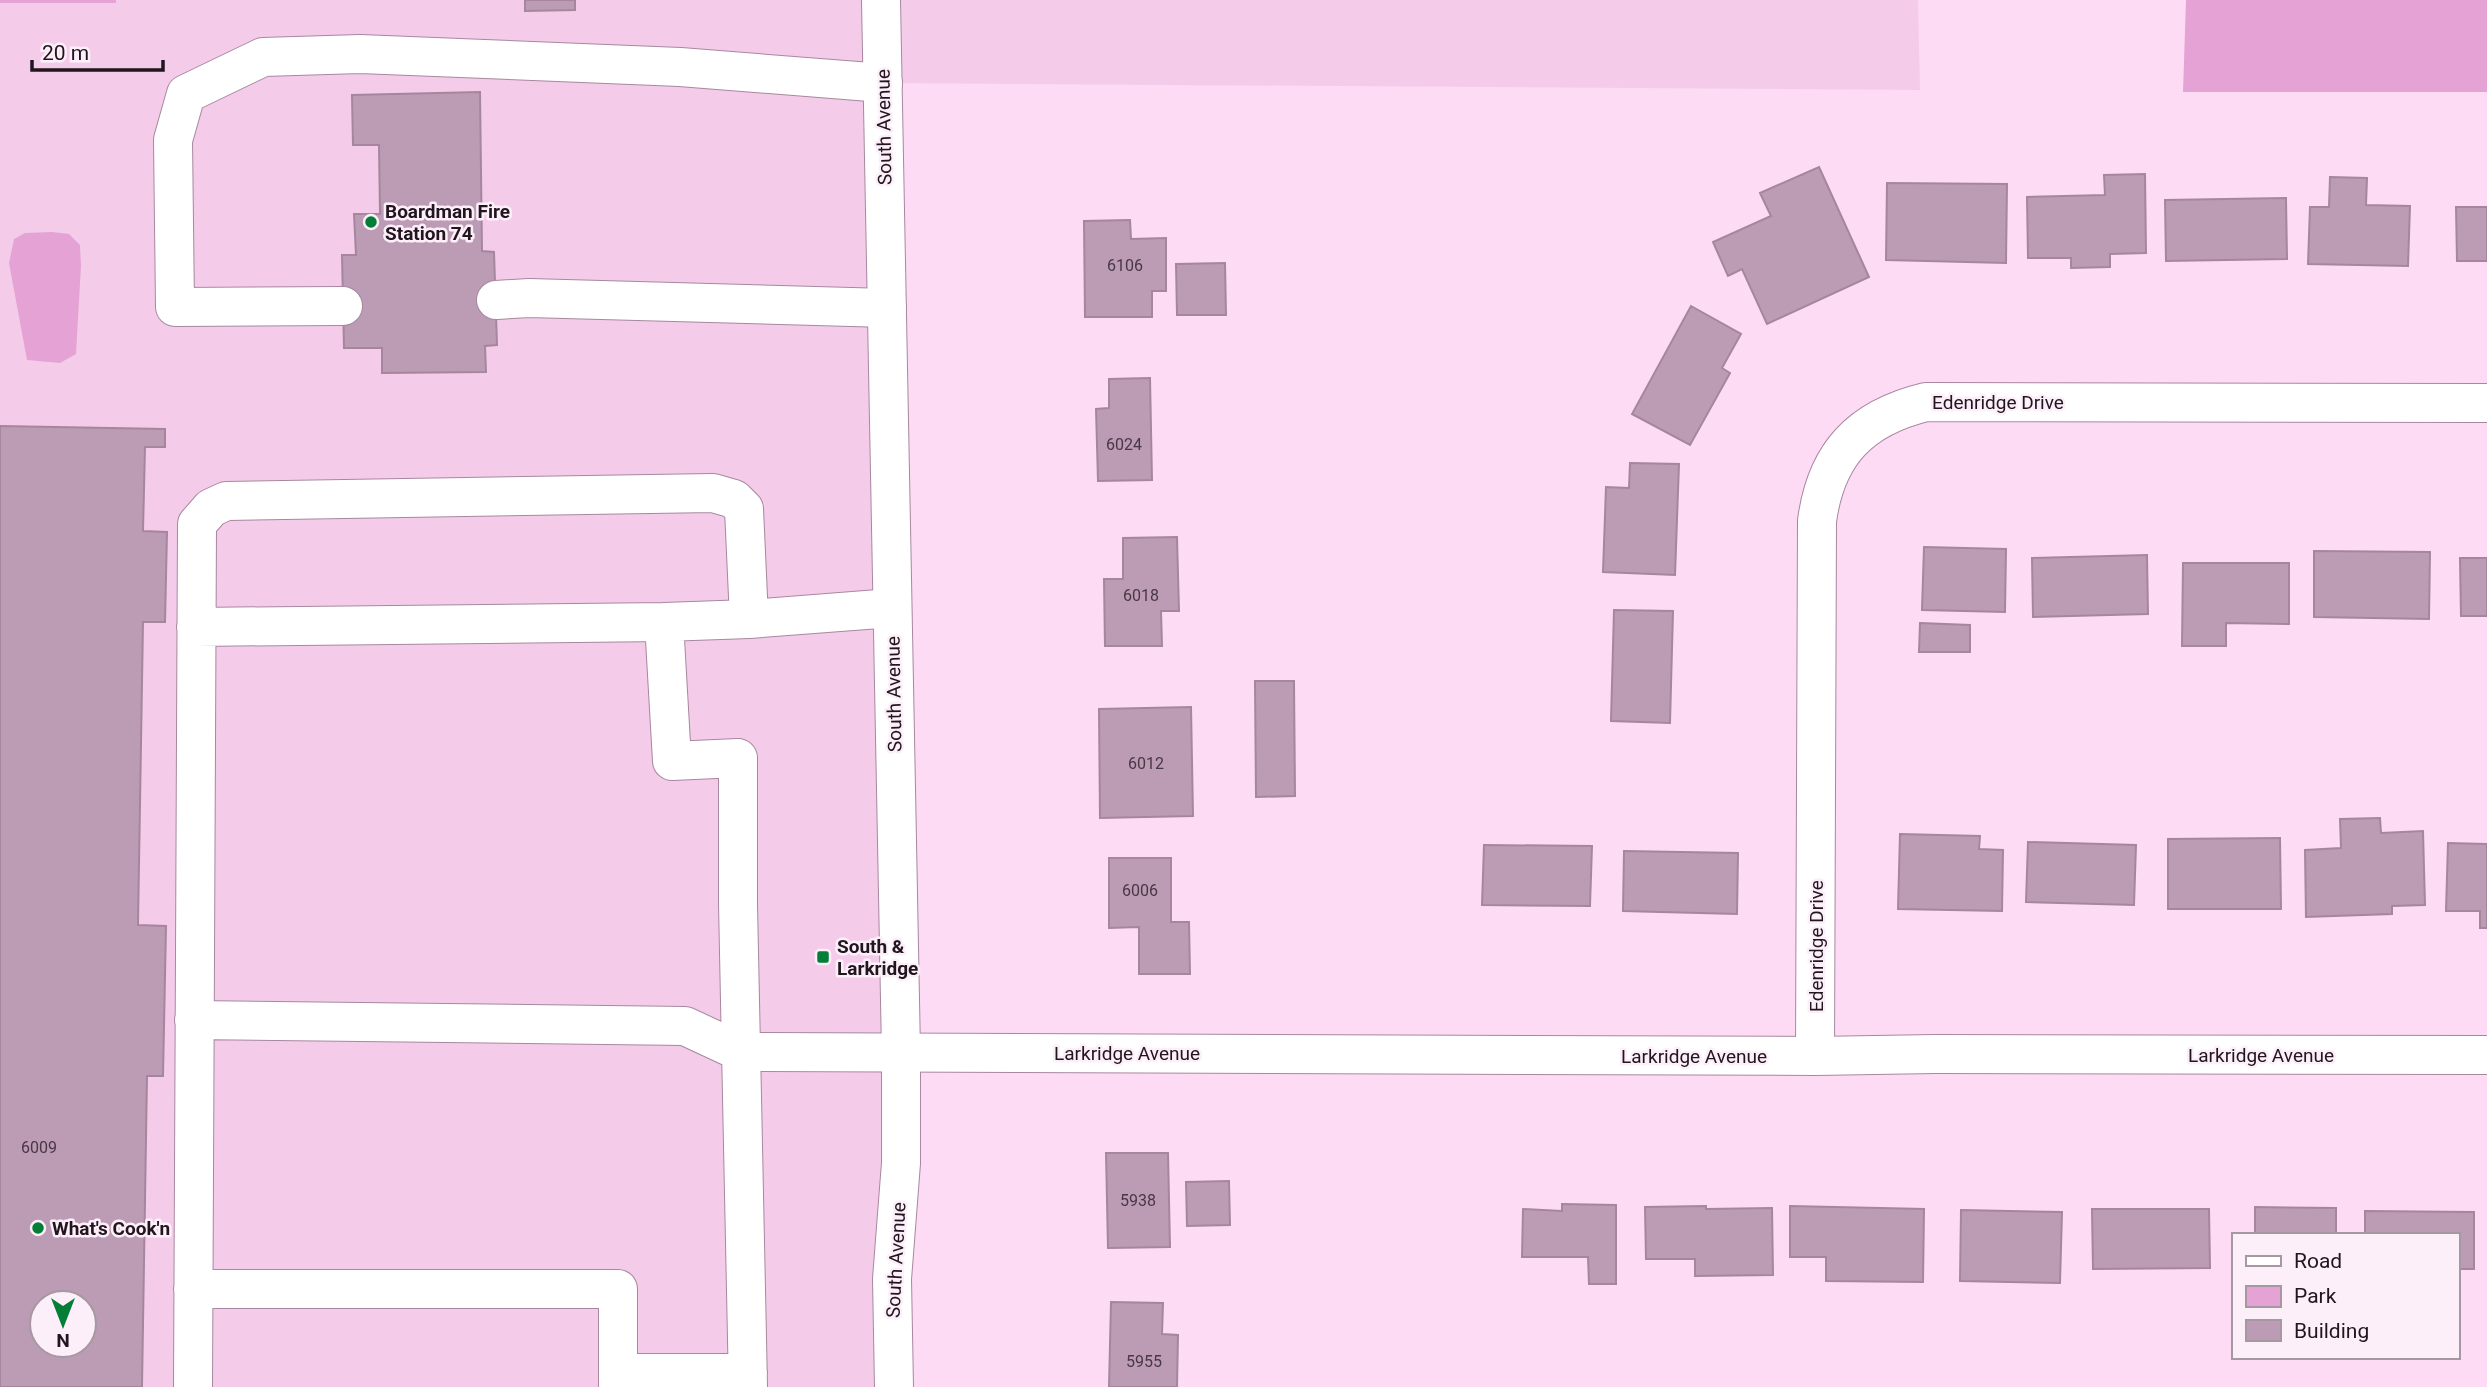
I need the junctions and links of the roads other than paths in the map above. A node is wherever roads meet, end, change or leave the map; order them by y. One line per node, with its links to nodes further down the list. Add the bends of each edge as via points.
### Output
1 (881, 0): 2 (street, South Avenue)
2 (883, 83): 4 (street, via 680,68 360,54 263,57 186,94 173,140 174,307); 5 (street, South Avenue)
3 (496, 300): 5 (street)
4 (343, 306)
5 (887, 308): 7 (street, South Avenue)
6 (2487, 403): 15 (street, Edenridge Drive, via 1926,402 1896,409 1858,434 1834,463 1816,521)
7 (892, 608): 8 (street); 13 (street, South Avenue)
8 (748, 619): 9 (street); 10 (street, via 744,509 734,499 713,493 226,501 211,508 197,524)
9 (664, 622): 10 (street); 12 (street, via 672,761 738,758)
10 (196, 627): 11 (street)
11 (194, 1020): 12 (street, via 685,1026); 16 (street)
12 (741, 1052): 13 (street, Larkridge Avenue); 18 (street)
13 (901, 1052): 15 (street, Larkridge Avenue); 20 (street, South Avenue, via 901,1163 892,1279)
14 (2487, 1055): 15 (street, Larkridge Avenue)
15 (1815, 1056)
16 (193, 1289): 17 (street, via 618,1289); 19 (street)
17 (618, 1380): 18 (street)
18 (748, 1380)
19 (193, 1387)
20 (894, 1387)

